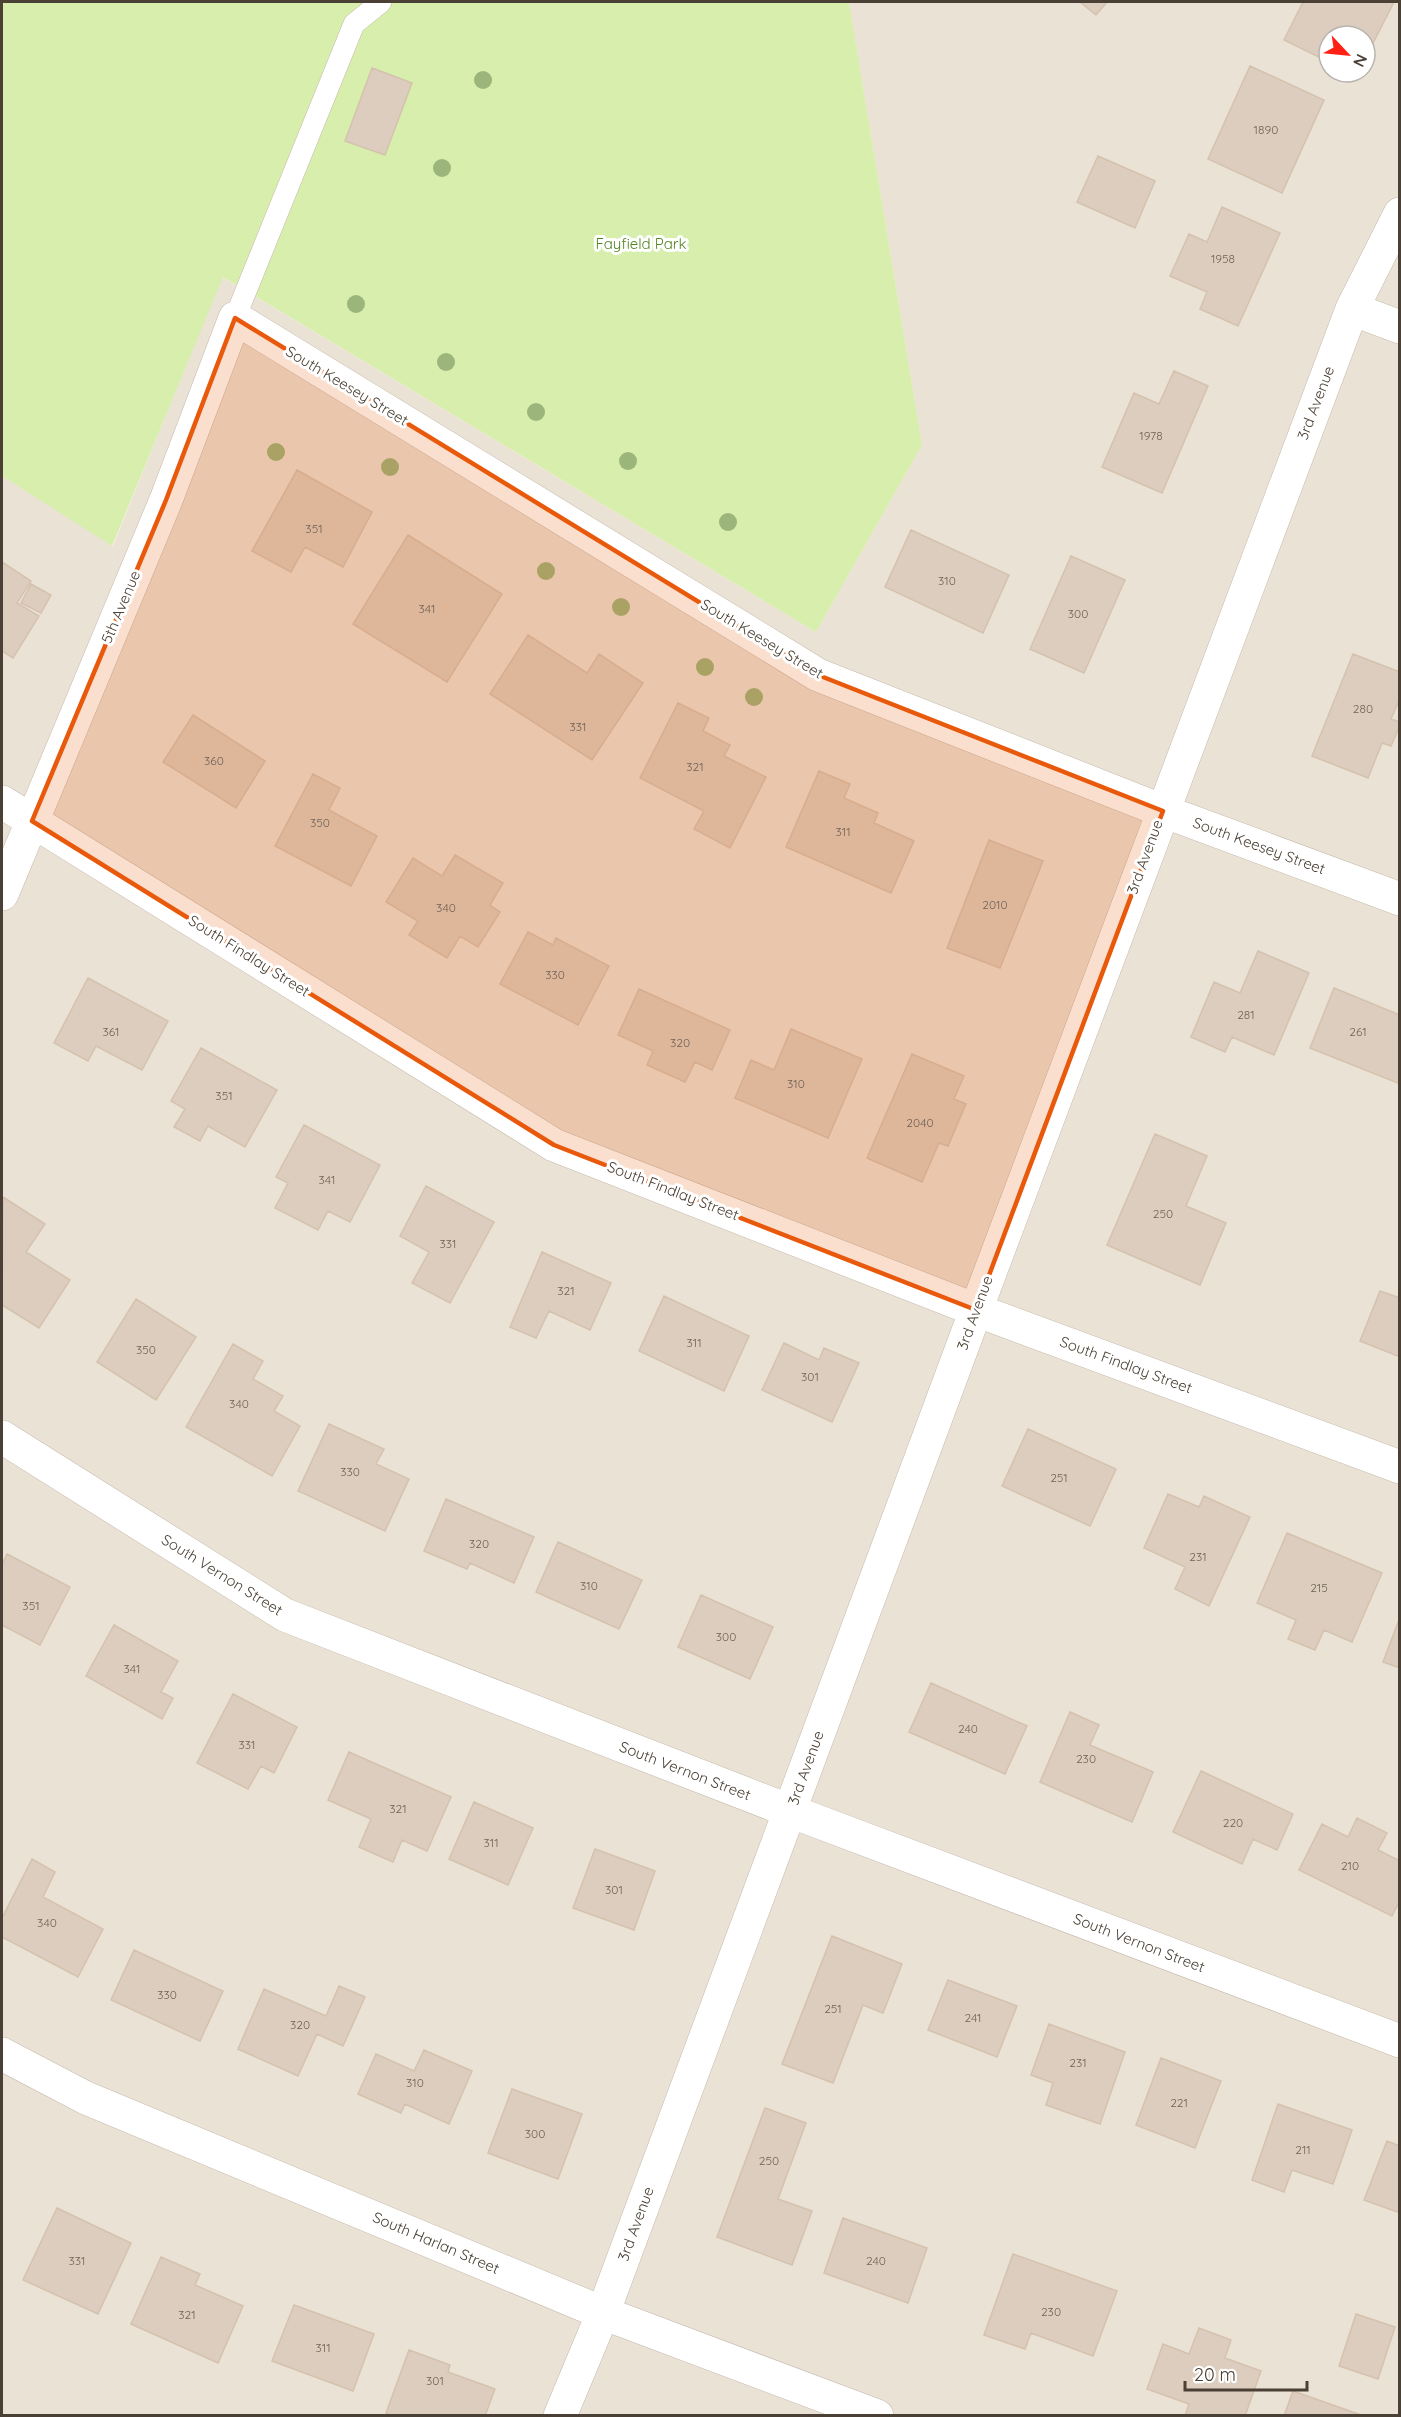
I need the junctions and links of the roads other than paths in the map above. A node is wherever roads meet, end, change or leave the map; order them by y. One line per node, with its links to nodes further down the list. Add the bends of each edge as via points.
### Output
1 (381, 2): 4 (lane, via 354,24)
2 (1400, 214): 3 (street, 3rd Avenue)
3 (1352, 309): 5 (street); 7 (street, 3rd Avenue)
4 (235, 318): 7 (street, South Keesey Street, via 818,675); 8 (street, 5th Avenue, via 166,500)
5 (1400, 327)
6 (2, 802): 8 (street, South Findlay Street)
7 (1163, 810): 10 (street, South Keesey Street); 11 (street, 3rd Avenue)
8 (32, 821): 9 (street, 5th Avenue); 11 (street, South Findlay Street, via 554,1145)
9 (2, 894)
10 (1400, 899)
11 (976, 1310): 13 (street, South Findlay Street); 14 (street, 3rd Avenue)
12 (2, 1437): 14 (street, South Vernon Street, via 285,1615)
13 (1400, 1467)
14 (790, 1811): 15 (street, South Vernon Street); 17 (street, 3rd Avenue)
15 (1400, 2041)
16 (2, 2054): 17 (street, South Harlan Street, via 86,2098)
17 (603, 2313): 18 (street, 3rd Avenue); 19 (street, South Harlan Street)
18 (560, 2415)
19 (877, 2415)

